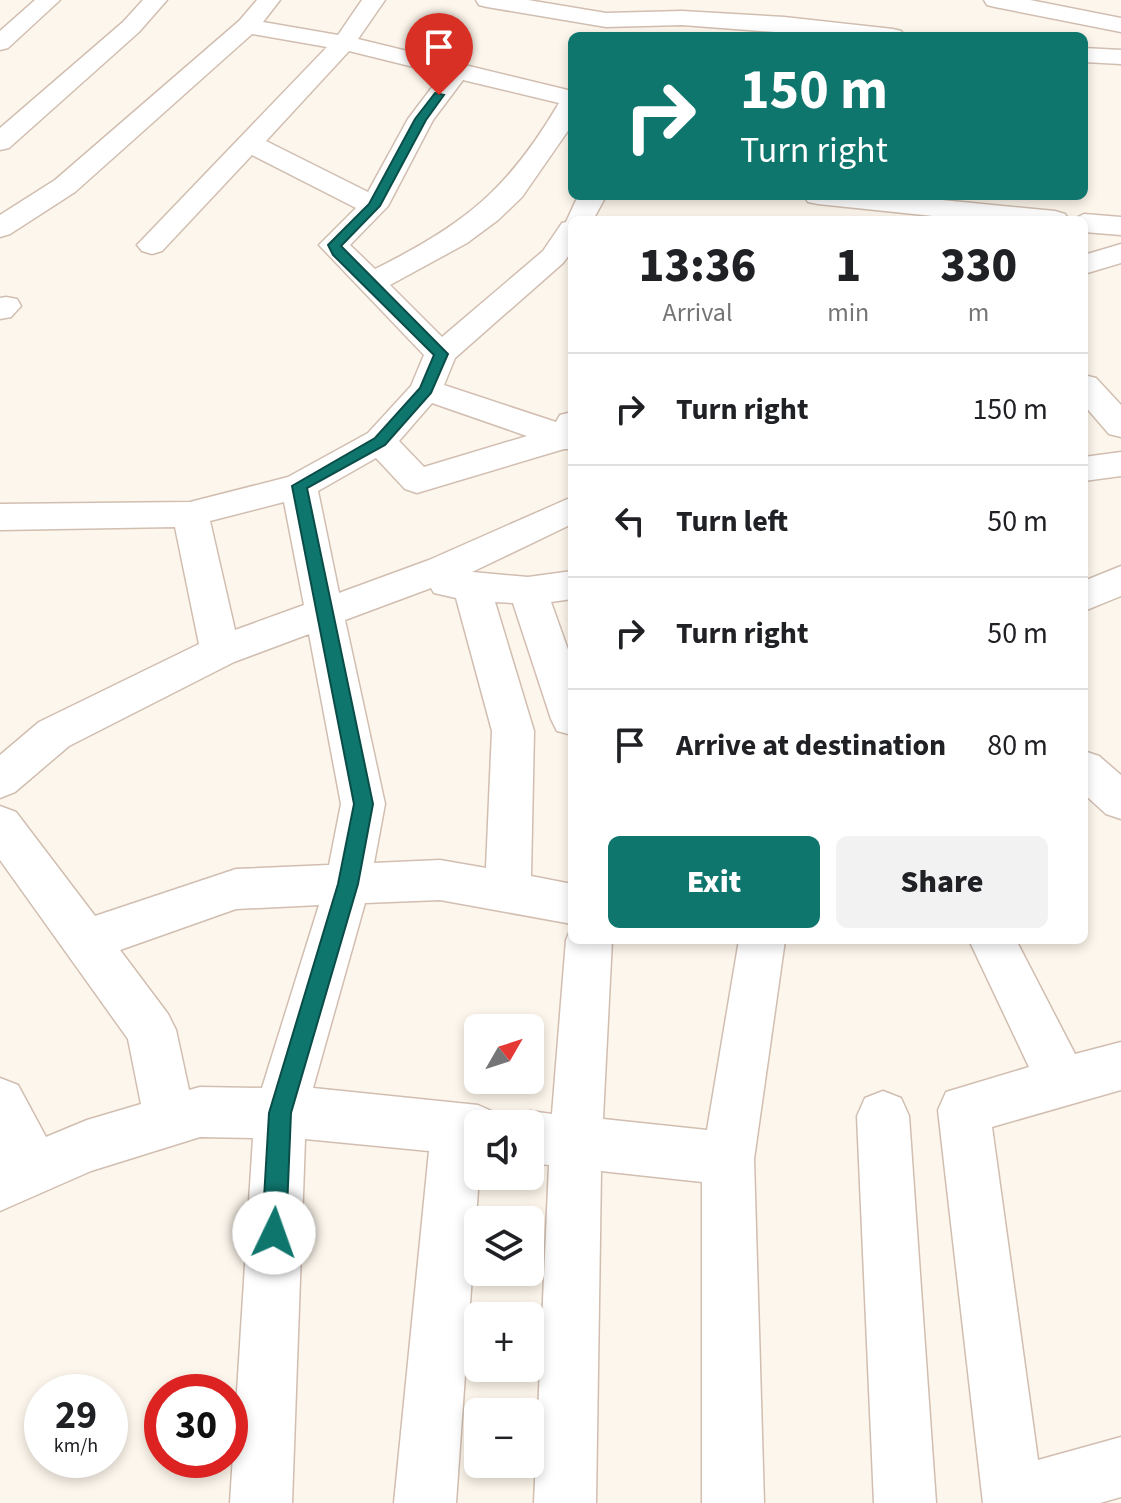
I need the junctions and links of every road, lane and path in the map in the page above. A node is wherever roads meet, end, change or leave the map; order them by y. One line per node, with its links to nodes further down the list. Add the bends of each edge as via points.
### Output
1 (49, 0): 11 (street)
2 (156, 0): 18 (street)
3 (269, 0): 8 (street)
4 (374, 0): 12 (street)
5 (487, 0): 9 (street)
6 (995, 0): 7 (street)
7 (1121, 25)
8 (247, 26): 12 (street); 26 (street, via 65,186)
9 (603, 28): 10 (street, via 682,18)
10 (857, 32)
11 (0, 43)
12 (344, 43): 15 (street); 19 (street)
13 (1088, 55): 14 (street)
14 (1121, 57)
15 (456, 72): 16 (street); 21 (street, via 421,119)
16 (568, 100)
17 (568, 108): 29 (street, via 545,149 500,203 427,256)
18 (0, 142)
19 (249, 143): 21 (street); 27 (street)
20 (836, 200): 22 (street)
21 (374, 206): 29 (street, via 334,245)
22 (862, 206): 23 (street)
23 (1000, 216)
24 (1088, 223): 25 (street)
25 (1121, 226)
26 (0, 228)
27 (152, 245)
28 (563, 259): 30 (street)
29 (371, 283): 30 (street)
30 (441, 354): 32 (street)
31 (1088, 389): 33 (street)
32 (426, 390): 34 (street); 36 (street)
33 (1121, 426)
34 (568, 434)
35 (568, 434): 36 (street, via 417,481)
36 (380, 441): 39 (street)
37 (1121, 464): 38 (street)
38 (1088, 468)
39 (299, 486): 41 (street); 47 (street)
40 (568, 511): 43 (street)
41 (190, 514): 42 (street); 48 (street)
42 (0, 517)
43 (414, 580): 44 (street); 47 (street)
44 (472, 586): 46 (street); 55 (street, via 513,731)
45 (568, 586): 46 (street)
46 (528, 591): 49 (street)
47 (324, 613): 48 (street); 54 (street, via 363,804)
48 (220, 651): 51 (street, via 54,734)
49 (568, 707)
50 (1088, 772): 52 (street)
51 (0, 780)
52 (1121, 801)
53 (0, 825): 57 (street)
54 (348, 884): 55 (street, via 440,880); 57 (street, via 236,889); 64 (street)
55 (508, 892): 56 (street)
56 (568, 903)
57 (84, 941): 66 (street, via 151,1030)
58 (588, 944): 68 (street)
59 (761, 944): 69 (street)
60 (994, 944): 62 (street)
61 (1121, 1066): 62 (street)
62 (1063, 1083): 73 (street, via 964,1110)
63 (0, 1103): 71 (street)
64 (280, 1113): 66 (street, via 200,1112); 67 (street); 74 (street)
65 (883, 1116): 78 (street)
66 (170, 1121): 71 (street, via 87,1146)
67 (464, 1130)
68 (553, 1139): 69 (street); 76 (street)
69 (728, 1159): 77 (street)
70 (464, 1165): 75 (street)
71 (17, 1176)
72 (1121, 1467): 73 (street)
73 (1014, 1500)
74 (261, 1503)
75 (425, 1503)
76 (565, 1503)
77 (733, 1503)
78 (905, 1503)

